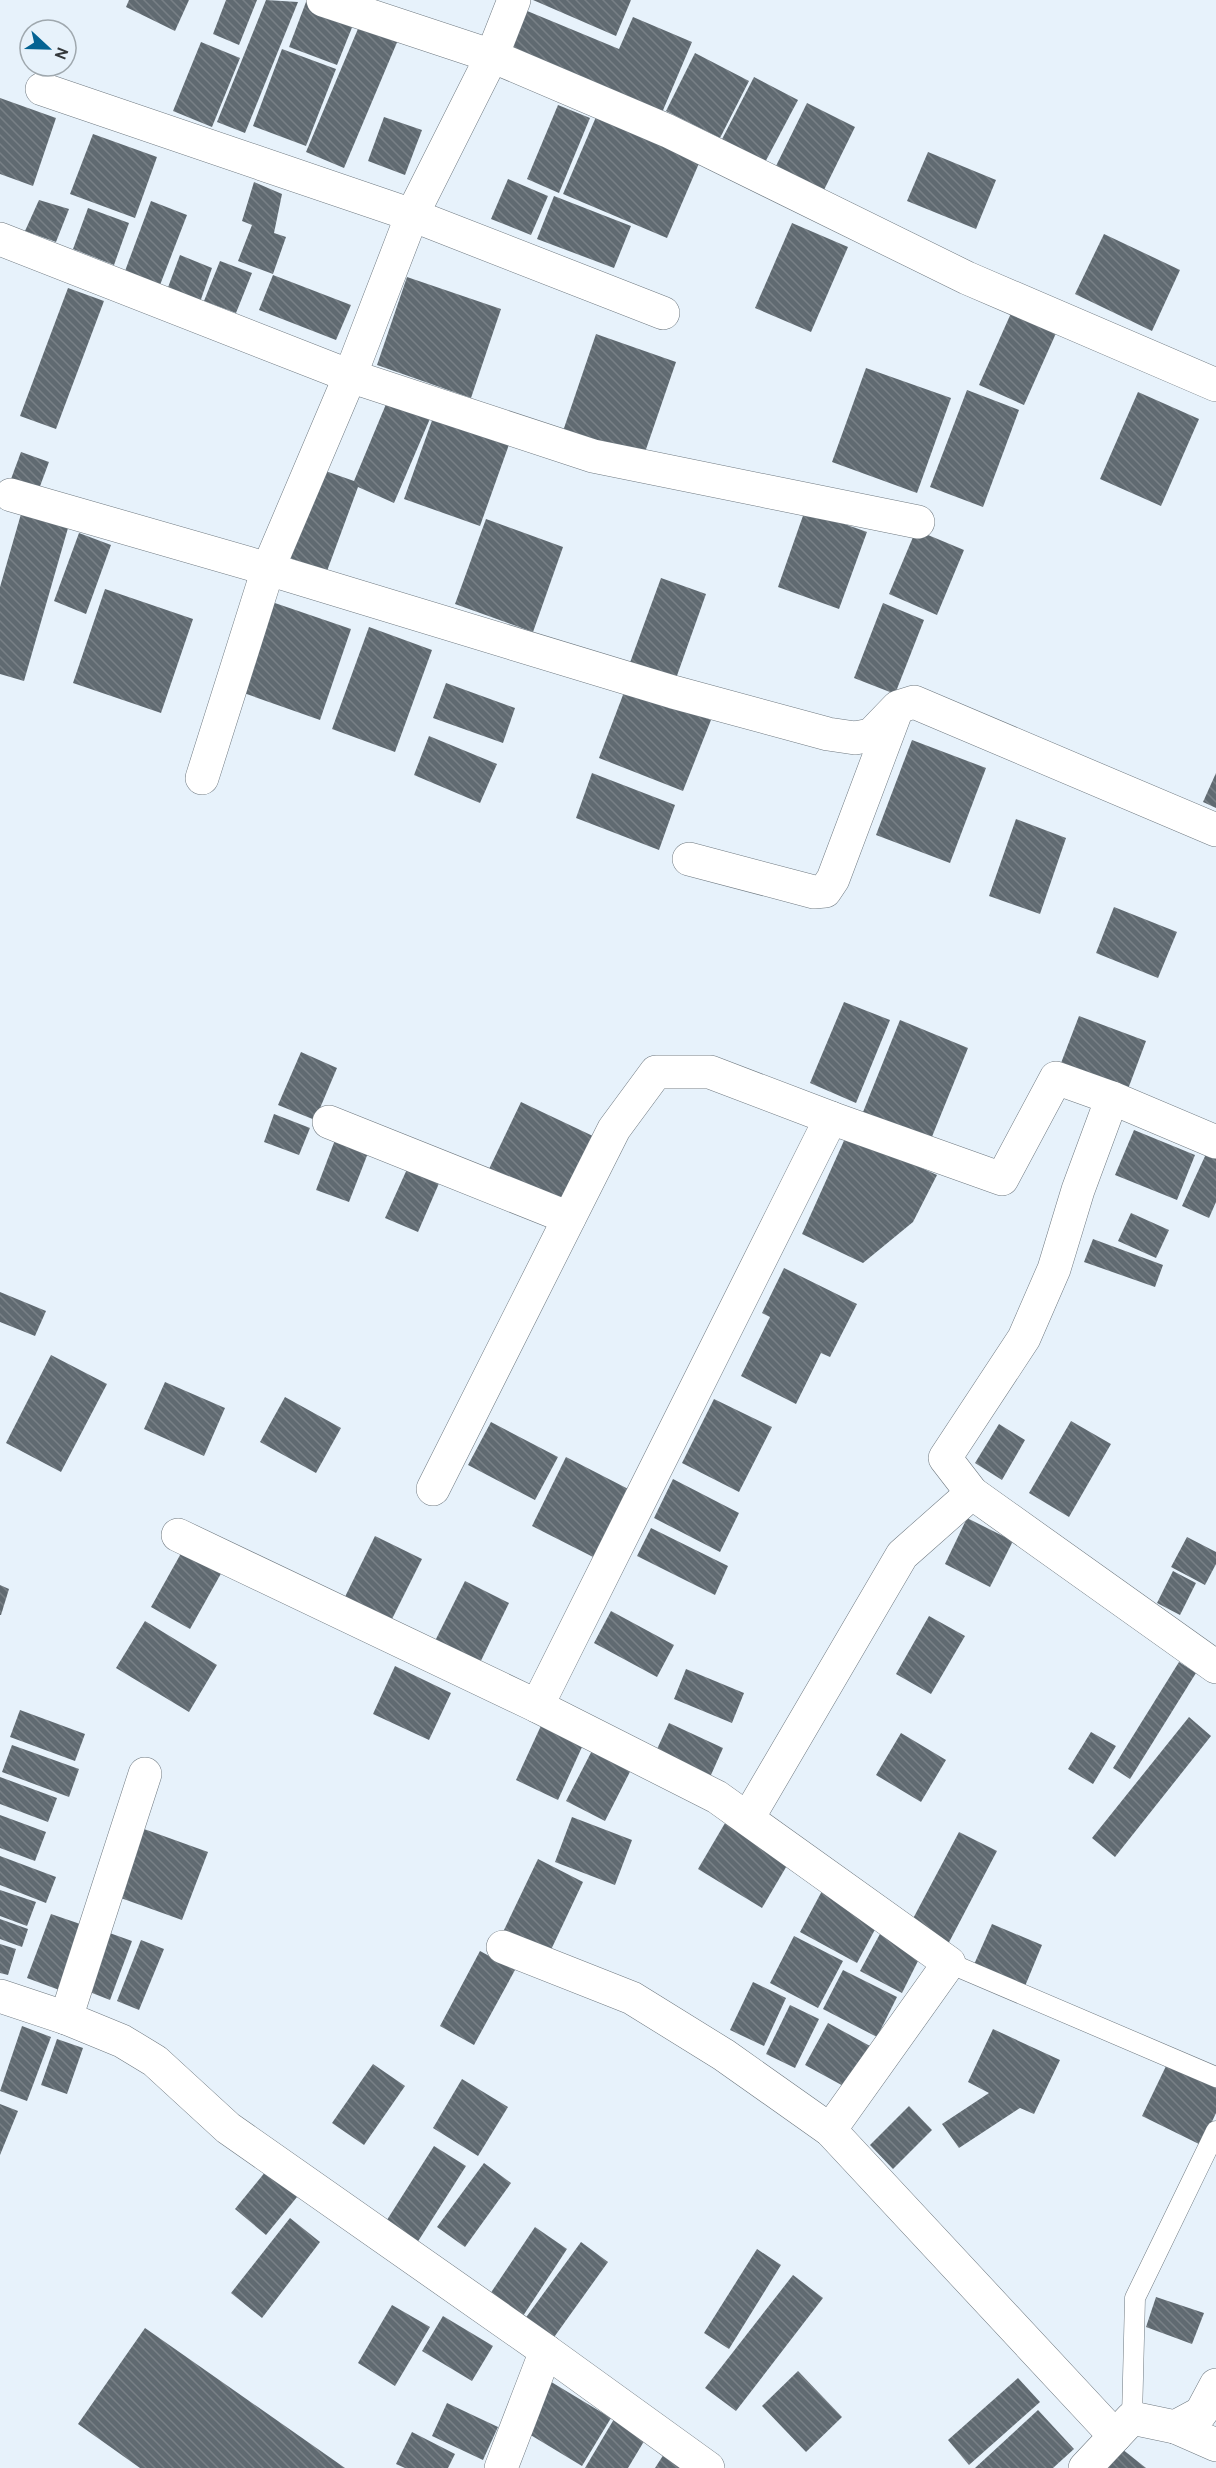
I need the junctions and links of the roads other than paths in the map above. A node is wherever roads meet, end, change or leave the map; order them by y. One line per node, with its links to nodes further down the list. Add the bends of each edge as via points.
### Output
1 (323, 0): 3 (street)
2 (514, 0): 3 (street)
3 (492, 56): 5 (street); 9 (street, via 668,132 967,278)
4 (42, 89): 5 (street)
5 (412, 215): 7 (street); 8 (street)
6 (0, 239): 8 (street)
7 (663, 313)
8 (350, 376): 11 (street, via 594,456); 12 (street)
9 (1216, 385)
10 (11, 495): 12 (street)
11 (918, 522)
12 (268, 569): 13 (street, via 674,692 828,734 855,738 870,735); 14 (street)
13 (898, 707): 15 (street, via 914,702); 16 (street, via 833,879 825,891 814,892)
14 (202, 778)
15 (1216, 830)
16 (689, 859)
17 (1112, 1098): 18 (street, via 1056,1078 1002,1179); 20 (street); 23 (street, via 1054,1269 1024,1338 945,1458)
18 (831, 1118): 21 (street, via 710,1072 656,1072 614,1129); 26 (street)
19 (329, 1122): 21 (street)
20 (1216, 1142)
21 (569, 1218): 22 (street)
22 (433, 1489)
23 (972, 1493): 25 (street); 28 (street, via 902,1555)
24 (178, 1535): 26 (street)
25 (1216, 1667)
26 (537, 1706): 28 (street, via 717,1797)
27 (146, 1774): 32 (street)
28 (748, 1818): 30 (street)
29 (503, 1947): 34 (street, via 632,1998 724,2055)
30 (949, 1963): 33 (lane); 34 (street)
31 (0, 1996): 32 (street)
32 (66, 2018): 36 (street, via 122,2041 155,2061 228,2128)
33 (1216, 2077)
34 (830, 2130): 38 (street)
35 (1216, 2131): 38 (lane, via 1136,2298)
36 (546, 2352): 41 (street); 42 (street)
37 (1216, 2385): 39 (street, via 1201,2413)
38 (1124, 2427): 39 (street); 43 (street)
39 (1175, 2427): 40 (street)
40 (1216, 2445)
41 (501, 2468)
42 (708, 2468)
43 (1085, 2468)

